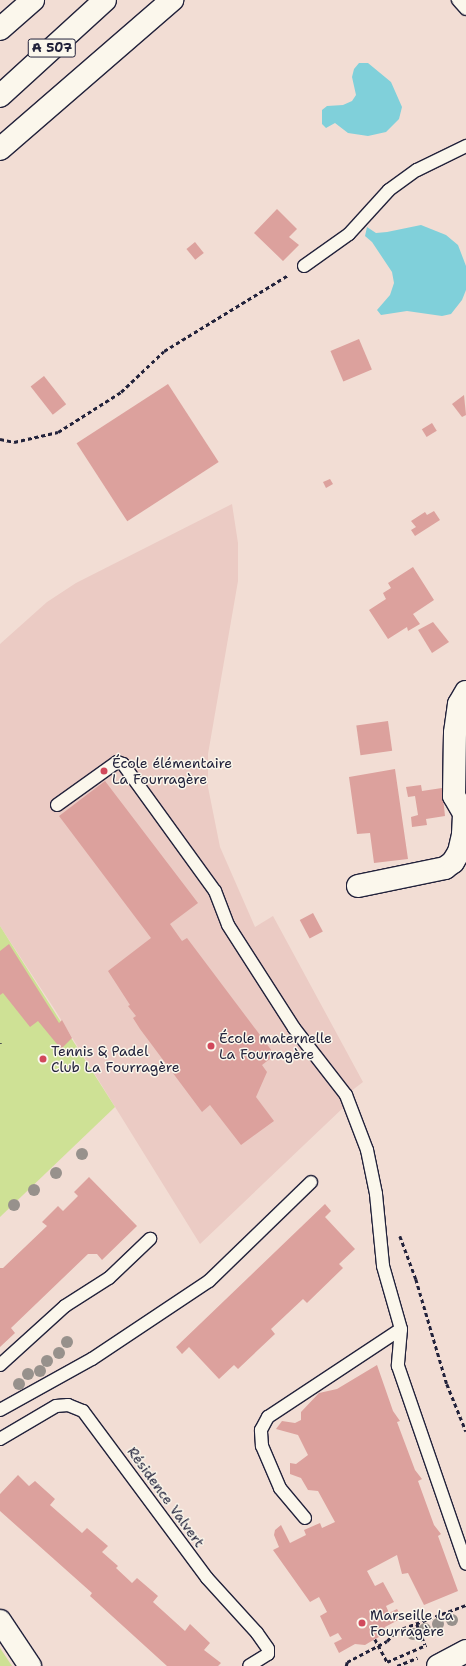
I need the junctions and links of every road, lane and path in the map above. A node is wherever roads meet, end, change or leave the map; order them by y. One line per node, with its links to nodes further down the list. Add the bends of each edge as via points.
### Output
1 (33, 0): 6 (main road)
2 (105, 0): 7 (main road, A 507)
3 (172, 0): 9 (main road)
4 (458, 0): 5 (lane)
5 (466, 8)
6 (0, 30)
7 (0, 96)
8 (466, 146): 10 (lane, via 417,170 389,190 349,234)
9 (0, 149)
10 (304, 266): 11 (path, via 164,351 121,392 58,432 14,442)
11 (0, 439)
12 (466, 692): 14 (main road, via 459,704 454,767 454,796)
13 (57, 805): 19 (lane, via 117,762 123,764 215,891 228,924 294,1028 346,1095 367,1150 376,1194 383,1266)
14 (465, 813): 15 (main road, via 459,852 453,862 445,868)
15 (358, 886)
16 (311, 1182): 21 (lane, via 208,1281 92,1359)
17 (398, 1231): 22 (path)
18 (150, 1238): 20 (lane, via 109,1278 65,1306)
19 (401, 1329): 24 (lane, via 268,1417 261,1430 262,1446 280,1488); 25 (lane, via 398,1366)
20 (0, 1365)
21 (0, 1410)
22 (466, 1431)
23 (0, 1438): 35 (lane, Résidence Valvert, via 56,1406 68,1405 83,1411 206,1578 257,1633 268,1649 268,1654)
24 (305, 1518)
25 (466, 1564)
26 (466, 1605): 28 (path)
27 (0, 1621): 34 (main road)
28 (417, 1624): 31 (path); 32 (path, via 396,1631)
29 (375, 1639): 32 (path)
30 (432, 1642): 31 (path)
31 (425, 1645): 32 (path, via 387,1662)
32 (379, 1646): 36 (path, via 347,1662)
33 (466, 1651): 37 (main road)
34 (30, 1666)
35 (249, 1666)
36 (346, 1666)
37 (438, 1666)

